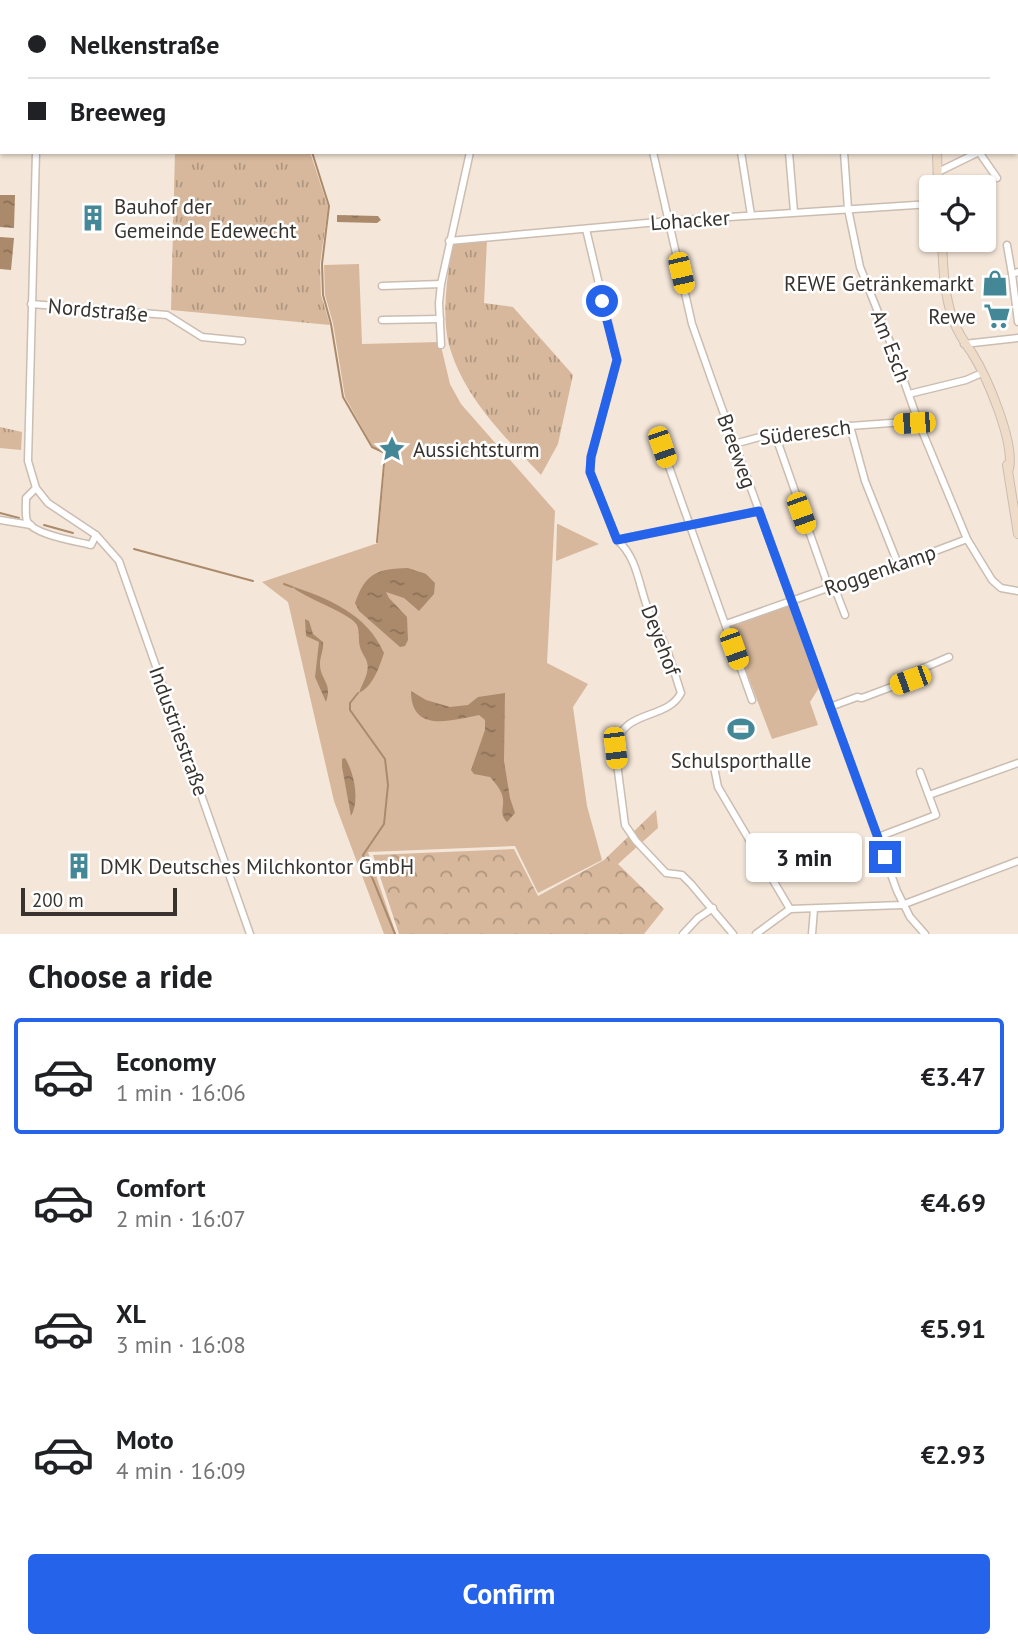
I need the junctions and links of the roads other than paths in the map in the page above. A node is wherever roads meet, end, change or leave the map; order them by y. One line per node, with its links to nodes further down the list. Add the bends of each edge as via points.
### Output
1 (36, 154): 24 (street)
2 (470, 154): 18 (street)
3 (653, 154): 16 (street, Breeweg)
4 (741, 154): 15 (street)
5 (789, 154): 14 (street)
6 (844, 154): 13 (street, Am Esch)
7 (937, 154): 10 (main road)
8 (975, 154): 10 (street)
9 (980, 154): 11 (street)
10 (938, 172)
11 (997, 178)
12 (919, 205): 13 (street, Lohacker)
13 (848, 209): 14 (street, Lohacker); 33 (street, Am Esch, via 860,267)
14 (794, 212): 15 (street, Lohacker)
15 (751, 215): 16 (street, Lohacker)
16 (669, 221): 17 (street, Lohacker); 37 (street, Breeweg, via 692,324)
17 (586, 229): 18 (street, Lohacker); 48 (street, Deyehof, via 617,360 590,472)
18 (449, 241): 22 (street)
19 (1007, 245): 21 (street)
20 (943, 252): 30 (main road, via 948,303)
21 (1015, 273): 27 (street)
22 (441, 284): 23 (street); 26 (street)
23 (382, 286)
24 (32, 304): 29 (street, Nordstraße, via 167,315 202,337); 40 (street, via 29,461)
25 (382, 320): 26 (street)
26 (440, 320): 31 (street)
27 (1018, 322)
28 (1018, 338): 30 (street)
29 (242, 341)
30 (964, 344): 32 (main road)
31 (441, 345)
32 (979, 374): 33 (street); 39 (main road)
33 (909, 394): 34 (street, Am Esch)
34 (918, 421): 35 (street, Süderesch); 47 (street, Am Esch)
35 (850, 426): 36 (street, Süderesch); 49 (street, via 865,481)
36 (777, 440): 37 (street, Süderesch, via 775,433); 50 (street)
37 (734, 444): 41 (street, Breeweg)
38 (662, 447): 44 (street)
39 (1014, 468): 45 (main road)
40 (36, 488): 43 (street, via 26,498 26,520); 46 (street, Industriestraße, via 54,508)
41 (759, 511): 44 (street); 52 (street, Breeweg)
42 (0, 520): 43 (street)
43 (31, 525): 46 (street, via 91,545)
44 (689, 525): 48 (street); 54 (street)
45 (1018, 534)
46 (96, 535): 68 (street, Industriestraße, via 123,570)
47 (967, 539): 49 (street, Roggenkamp); 51 (street, Am Esch, via 992,580)
48 (617, 540): 65 (street, Deyehof, via 631,558 681,693 676,702 629,723 617,739 625,825 666,873 682,875)
49 (898, 564): 50 (street, Roggenkamp)
50 (830, 590): 52 (street, Roggenkamp); 53 (street, via 837,594)
51 (1018, 592)
52 (793, 601): 54 (street, Roggenkamp); 57 (street, Breeweg)
53 (845, 615)
54 (726, 624): 56 (street)
55 (949, 657): 57 (street, via 914,672 910,680)
56 (752, 699)
57 (830, 707): 62 (street, Breeweg)
58 (713, 762): 66 (street, via 719,787)
59 (1018, 763): 61 (street)
60 (920, 772): 61 (street)
61 (929, 795): 62 (street, via 936,816)
62 (878, 837): 64 (street, Breeweg)
63 (1018, 861): 64 (street)
64 (902, 905): 67 (street); 73 (street, Breeweg)
65 (713, 908): 69 (street); 70 (street, Deyehof)
66 (790, 909): 67 (street); 71 (street)
67 (814, 909): 72 (street)
68 (250, 934)
69 (683, 934)
70 (733, 934)
71 (756, 934)
72 (812, 934)
73 (925, 934)

